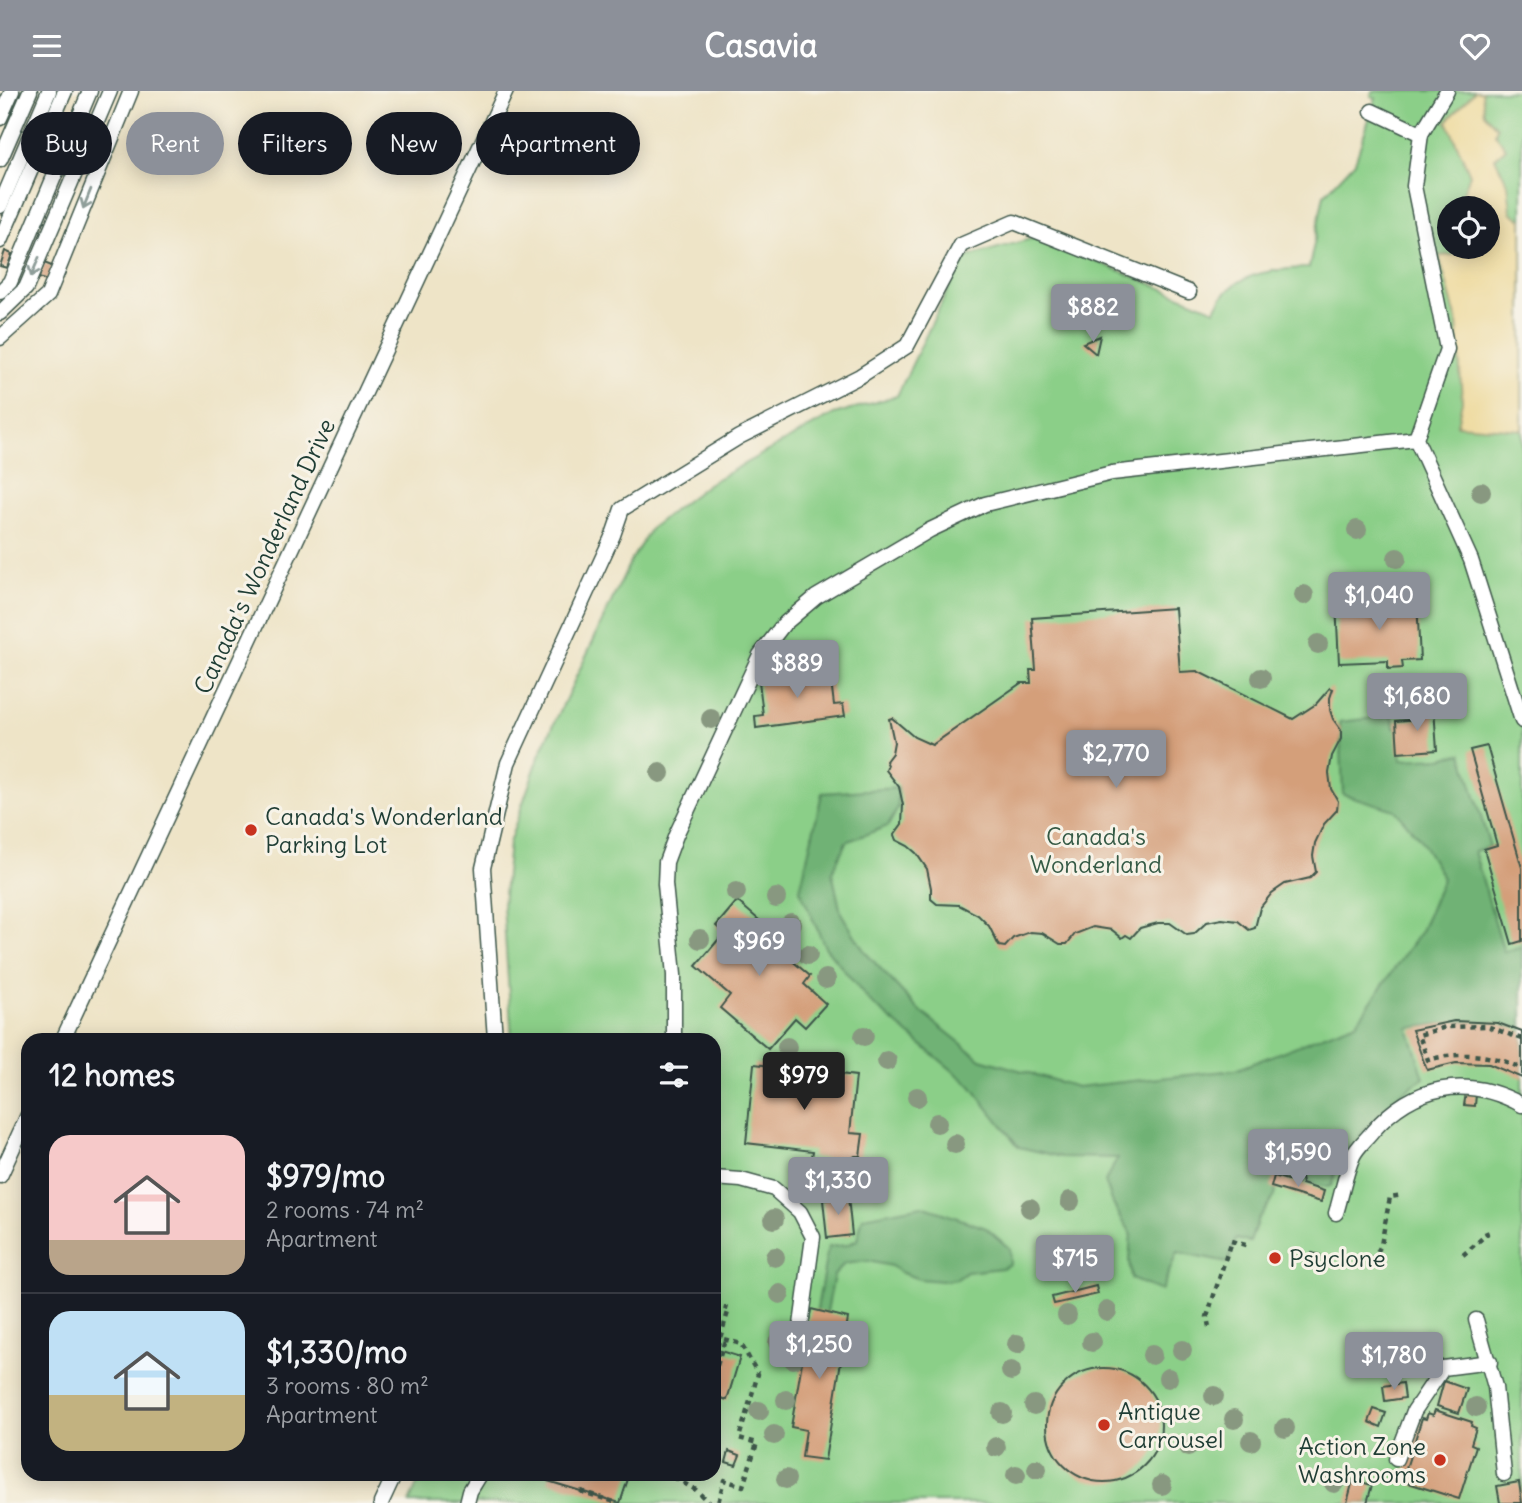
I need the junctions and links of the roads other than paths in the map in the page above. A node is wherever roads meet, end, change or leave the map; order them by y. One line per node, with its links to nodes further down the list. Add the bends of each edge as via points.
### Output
1 (12, 91): 11 (lane)
2 (30, 91): 13 (lane)
3 (49, 91): 14 (lane)
4 (65, 91): 15 (lane)
5 (90, 91): 16 (lane, via 10,282)
6 (110, 91): 18 (lane, one-way to 18, via 26,288)
7 (131, 91): 19 (lane, one-way to 19, via 48,295)
8 (506, 91): 22 (lane, Canada's Wonderland Drive)
9 (1447, 91): 12 (lane)
10 (1372, 111): 12 (lane)
11 (0, 118)
12 (1421, 134): 20 (lane, via 1414,186 1447,349)
13 (0, 160)
14 (0, 205)
15 (0, 241)
16 (0, 292)
17 (1189, 292): 23 (lane, via 1014,222 961,245 907,346 860,376 739,437 622,509 505,775 483,868)
18 (0, 313)
19 (0, 338)
20 (1416, 439): 21 (lane, via 1471,560); 24 (lane, via 1112,473 985,504 839,582 798,610 760,655 670,849 665,884)
21 (1522, 721)
22 (66, 1033)
23 (495, 1033)
24 (674, 1033)
25 (1522, 1105): 29 (lane, via 1482,1090 1436,1089 1400,1105 1354,1154)
26 (21, 1130): 27 (lane)
27 (0, 1176)
28 (721, 1179): 31 (lane, via 774,1189 800,1212 813,1237)
29 (1336, 1213)
30 (1476, 1321): 32 (lane)
31 (799, 1340)
32 (1490, 1361): 33 (lane, via 1443,1368 1414,1411); 34 (lane)
33 (1396, 1459)
34 (1504, 1474)
35 (391, 1481): 37 (lane)
36 (477, 1481): 38 (lane)
37 (381, 1503)
38 (467, 1503)

